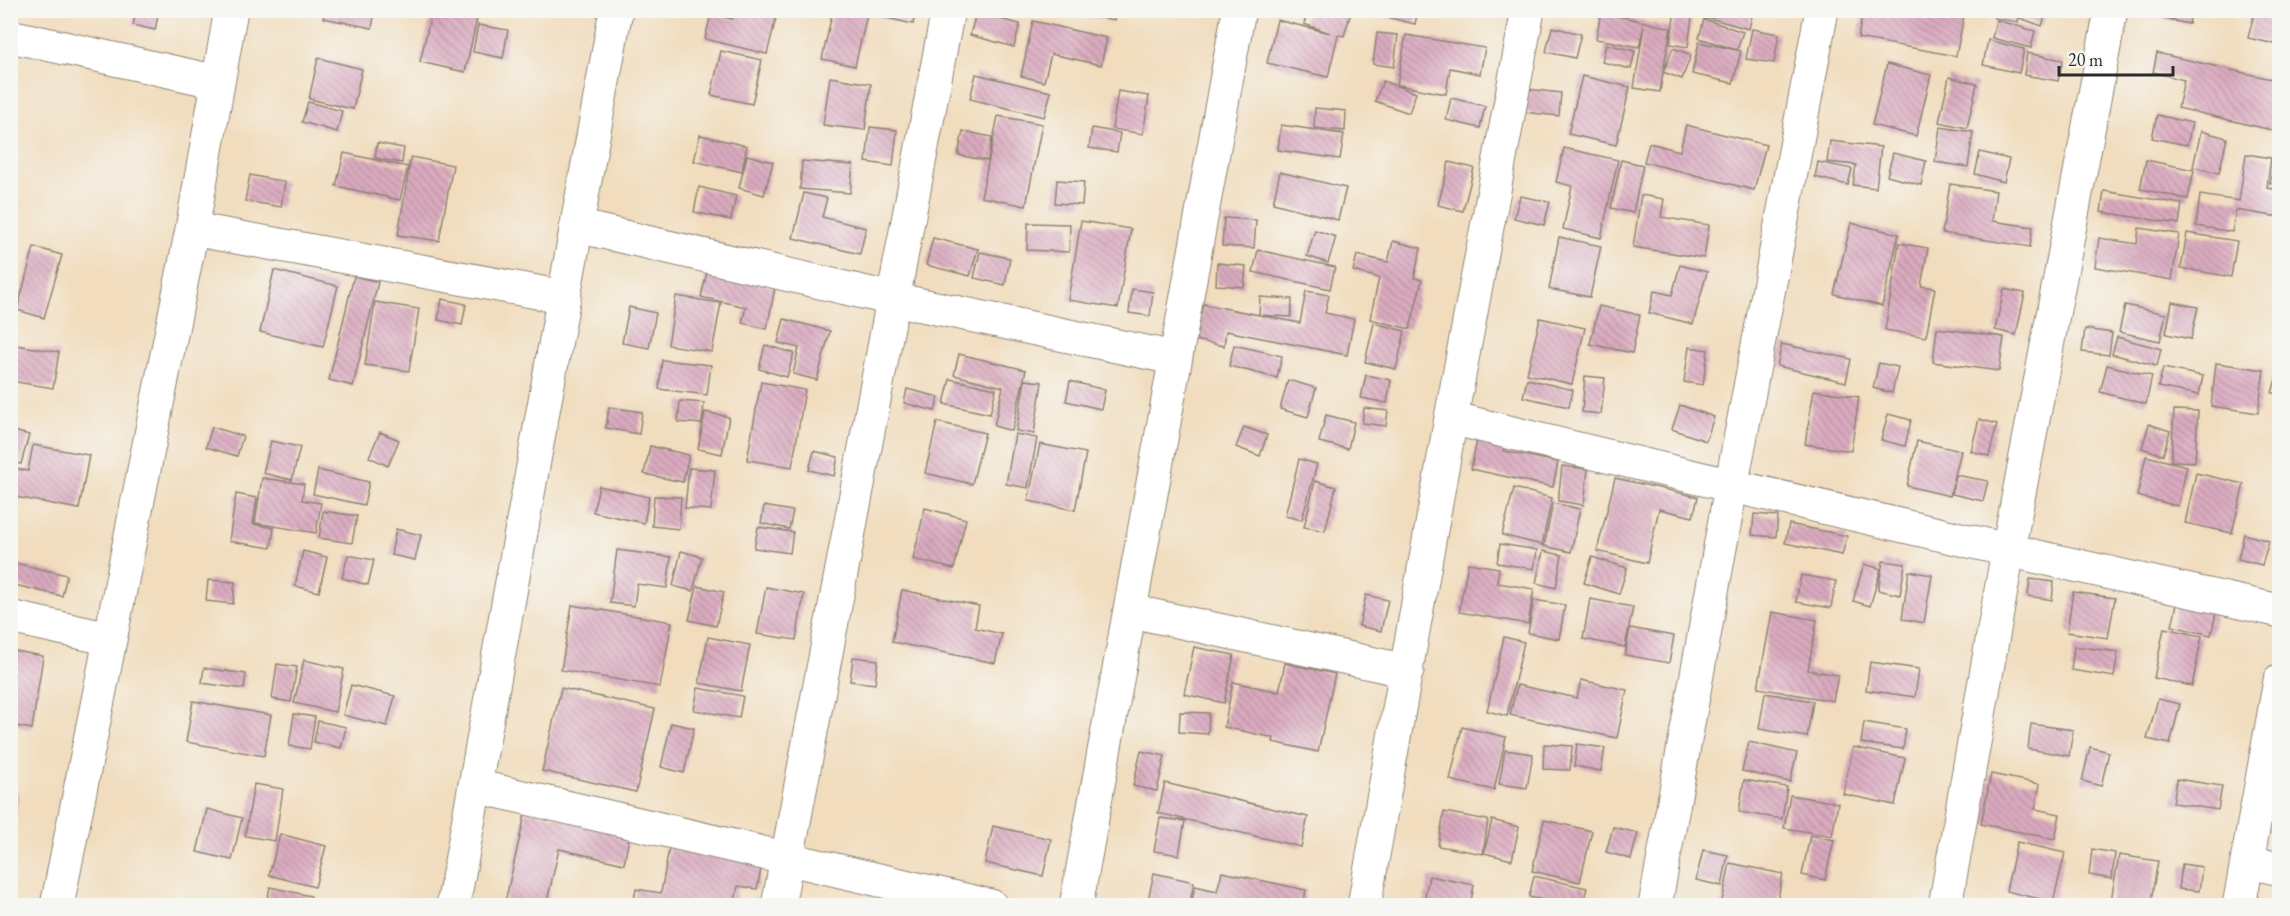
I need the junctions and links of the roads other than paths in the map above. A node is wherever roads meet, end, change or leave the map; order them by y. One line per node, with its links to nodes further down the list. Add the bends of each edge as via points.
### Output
1 (231, 10): 9 (street)
2 (616, 10): 10 (street)
3 (948, 10): 13 (street)
4 (1239, 10): 14 (street)
5 (1528, 10): 15 (street)
6 (1822, 10): 16 (street)
7 (2110, 10): 17 (street)
8 (10, 36): 9 (street)
9 (218, 82): 11 (street)
10 (577, 226): 12 (street); 13 (street)
11 (192, 229): 12 (street); 21 (street)
12 (564, 297): 24 (street)
13 (893, 299): 14 (street); 25 (street)
14 (1174, 358): 18 (street)
15 (1451, 418): 16 (street); 22 (street)
16 (1731, 487): 17 (street); 34 (street)
17 (2008, 551): 19 (street); 35 (street)
18 (1131, 611): 22 (street); 32 (street)
19 (2280, 611)
20 (10, 617): 21 (street)
21 (110, 639): 28 (street)
22 (1407, 671): 33 (street)
23 (2280, 681): 26 (street)
24 (475, 786): 25 (street); 29 (street)
25 (788, 859): 30 (street); 31 (street)
26 (2248, 862): 27 (street); 36 (street)
27 (2280, 869)
28 (57, 906)
29 (453, 906)
30 (778, 906)
31 (991, 906)
32 (1076, 906)
33 (1364, 906)
34 (1655, 906)
35 (1945, 906)
36 (2239, 906)

